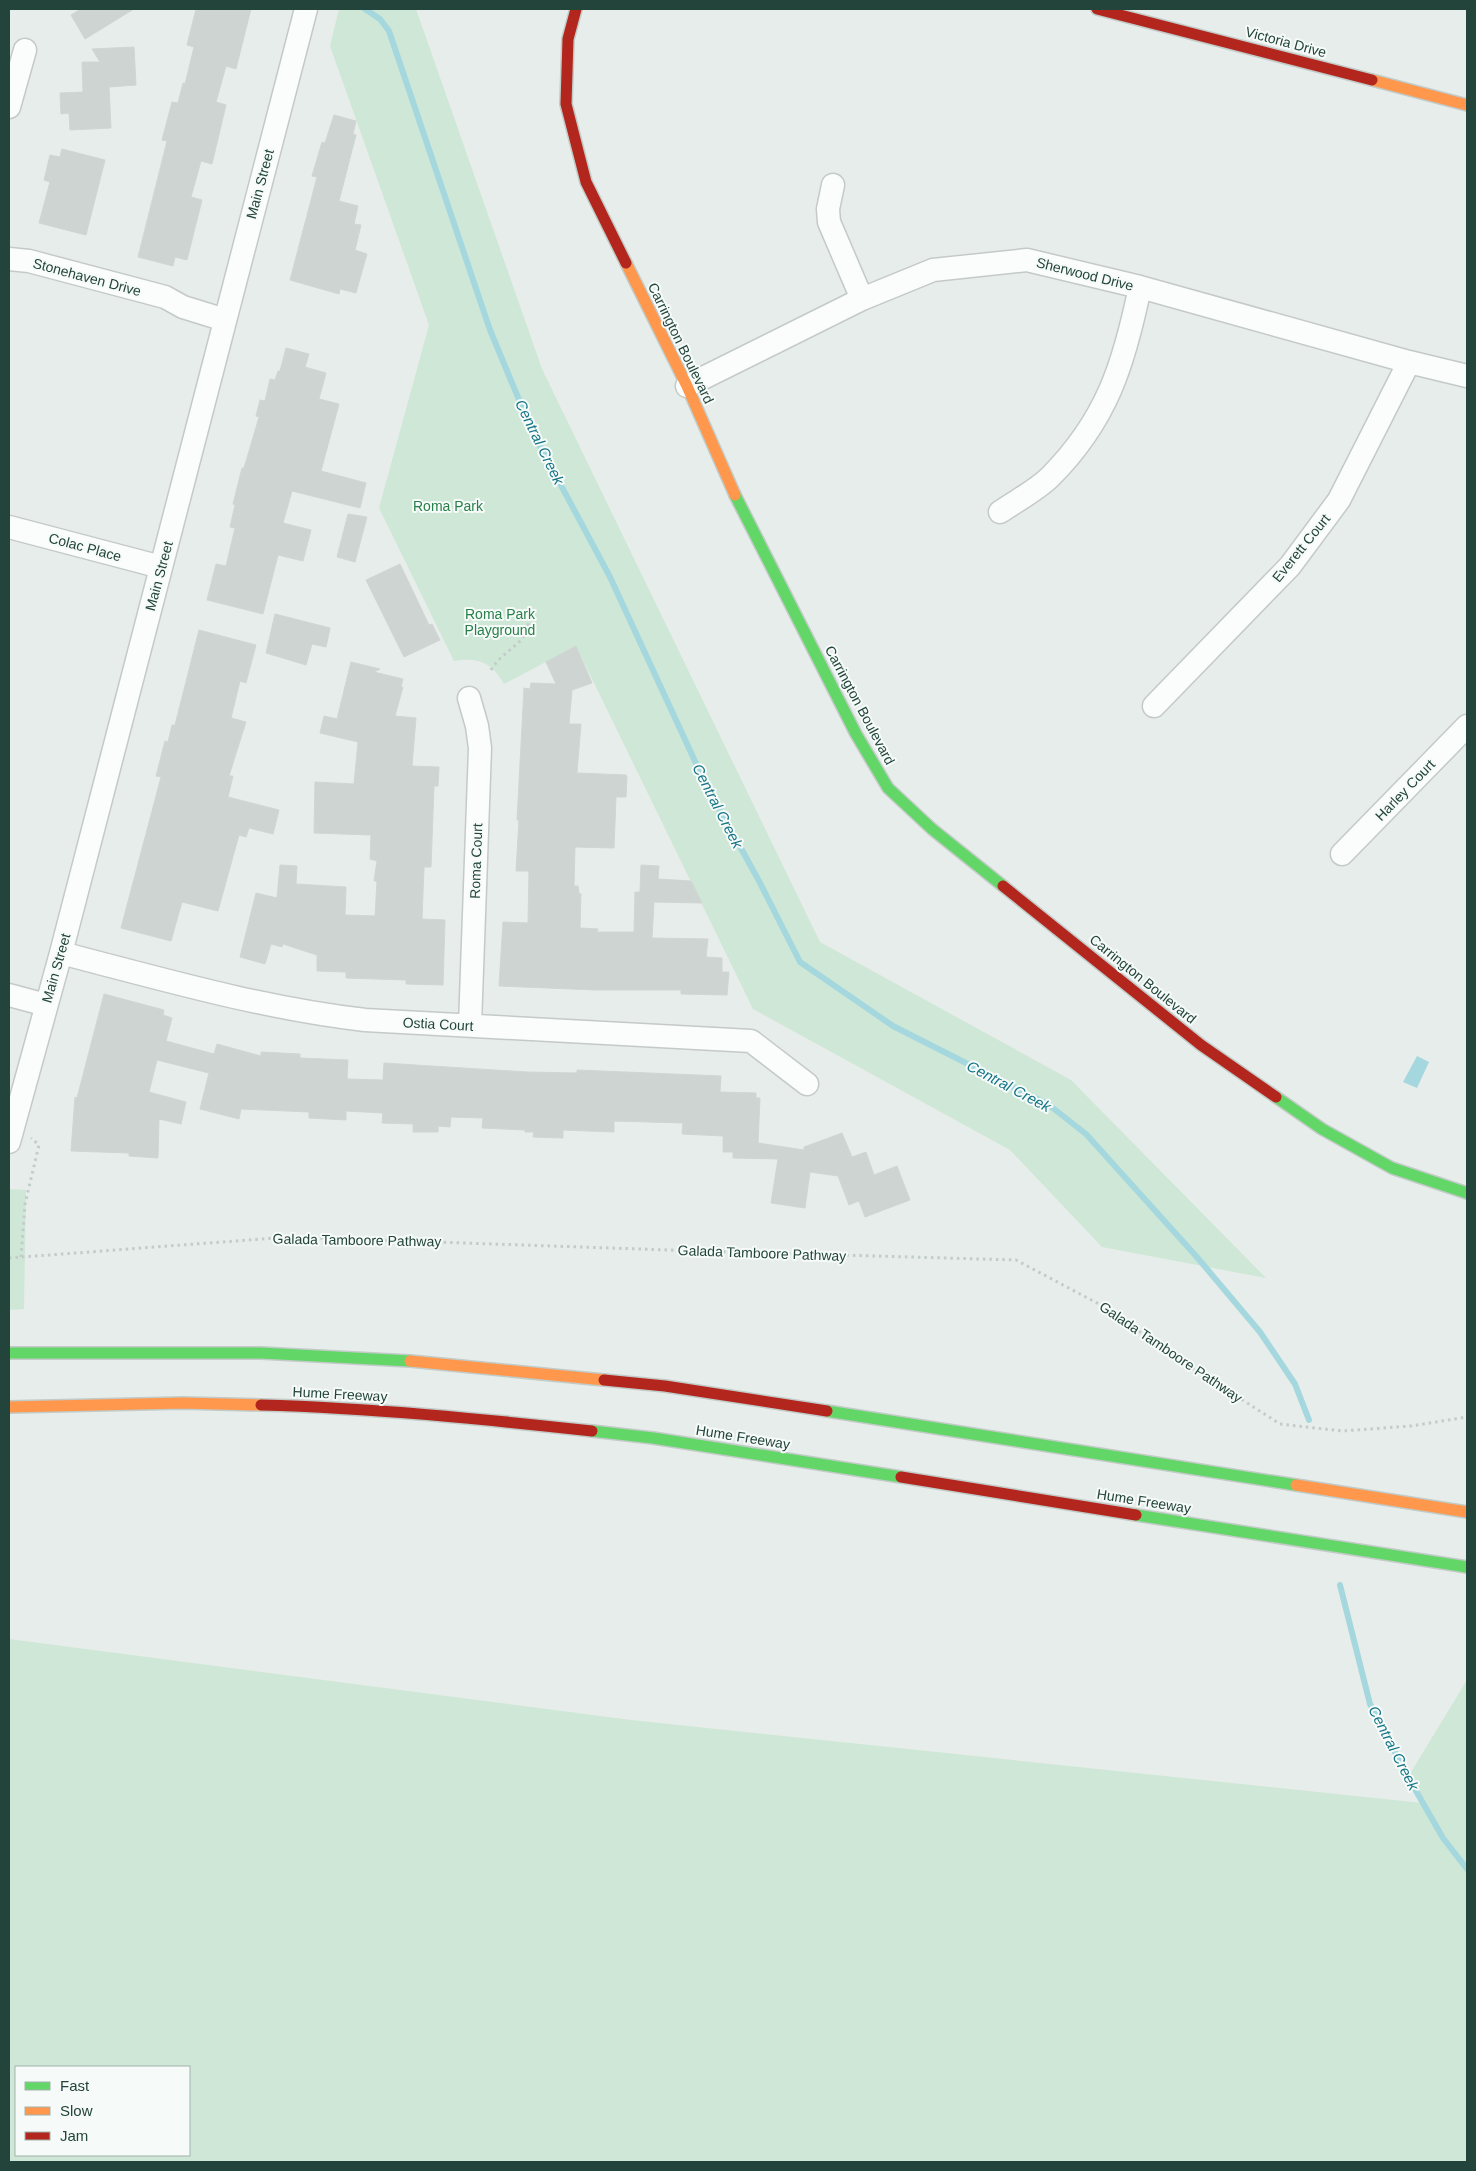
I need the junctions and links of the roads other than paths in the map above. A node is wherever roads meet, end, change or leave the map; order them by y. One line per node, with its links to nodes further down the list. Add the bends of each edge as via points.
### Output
1 (306, 9): 11 (street, Main Street)
2 (576, 9): 14 (main road, Carrington Boulevard, via 568,39 566,104 586,182)
3 (1097, 9): 5 (main road, Victoria Drive)
4 (25, 50): 6 (street)
5 (1467, 105)
6 (9, 107)
7 (833, 185): 10 (street, via 829,222)
8 (9, 259): 11 (street, Stonehaven Drive, via 29,261 165,297 186,297)
9 (1140, 287): 10 (street, Sherwood Drive, via 1027,260 933,270); 12 (street, Sherwood Drive); 15 (street, via 1114,385 1088,432 1049,478)
10 (862, 299): 14 (street, Sherwood Drive)
11 (227, 313): 17 (street, Main Street)
12 (1409, 362): 13 (street, Sherwood Drive); 19 (street, Everett Court, via 1334,507 1290,566)
13 (1467, 376)
14 (687, 386): 28 (main road, Carrington Boulevard, via 737,499 856,734 888,788 932,829 1201,1045 1322,1129 1392,1168)
15 (1000, 512)
16 (9, 527): 17 (street, Colac Place)
17 (161, 567): 22 (street, Main Street)
18 (469, 698): 25 (street, Roma Court, via 480,748)
19 (1154, 706)
20 (1467, 726): 21 (street, Harley Court)
21 (1342, 854)
22 (61, 953): 24 (street, Main Street); 25 (street, Ostia Court, via 312,1014)
23 (9, 995): 24 (street)
24 (46, 1005): 27 (street, Main Street)
25 (470, 1025): 26 (street, Ostia Court, via 751,1041)
26 (807, 1084)
27 (11, 1133)
28 (1466, 1187)
29 (9, 1353): 31 (main road, via 164,1351 346,1356 665,1386)
30 (9, 1407): 32 (main road, Hume Freeway, via 182,1403 333,1407 477,1418 653,1438)
31 (1467, 1512)
32 (1467, 1567)

